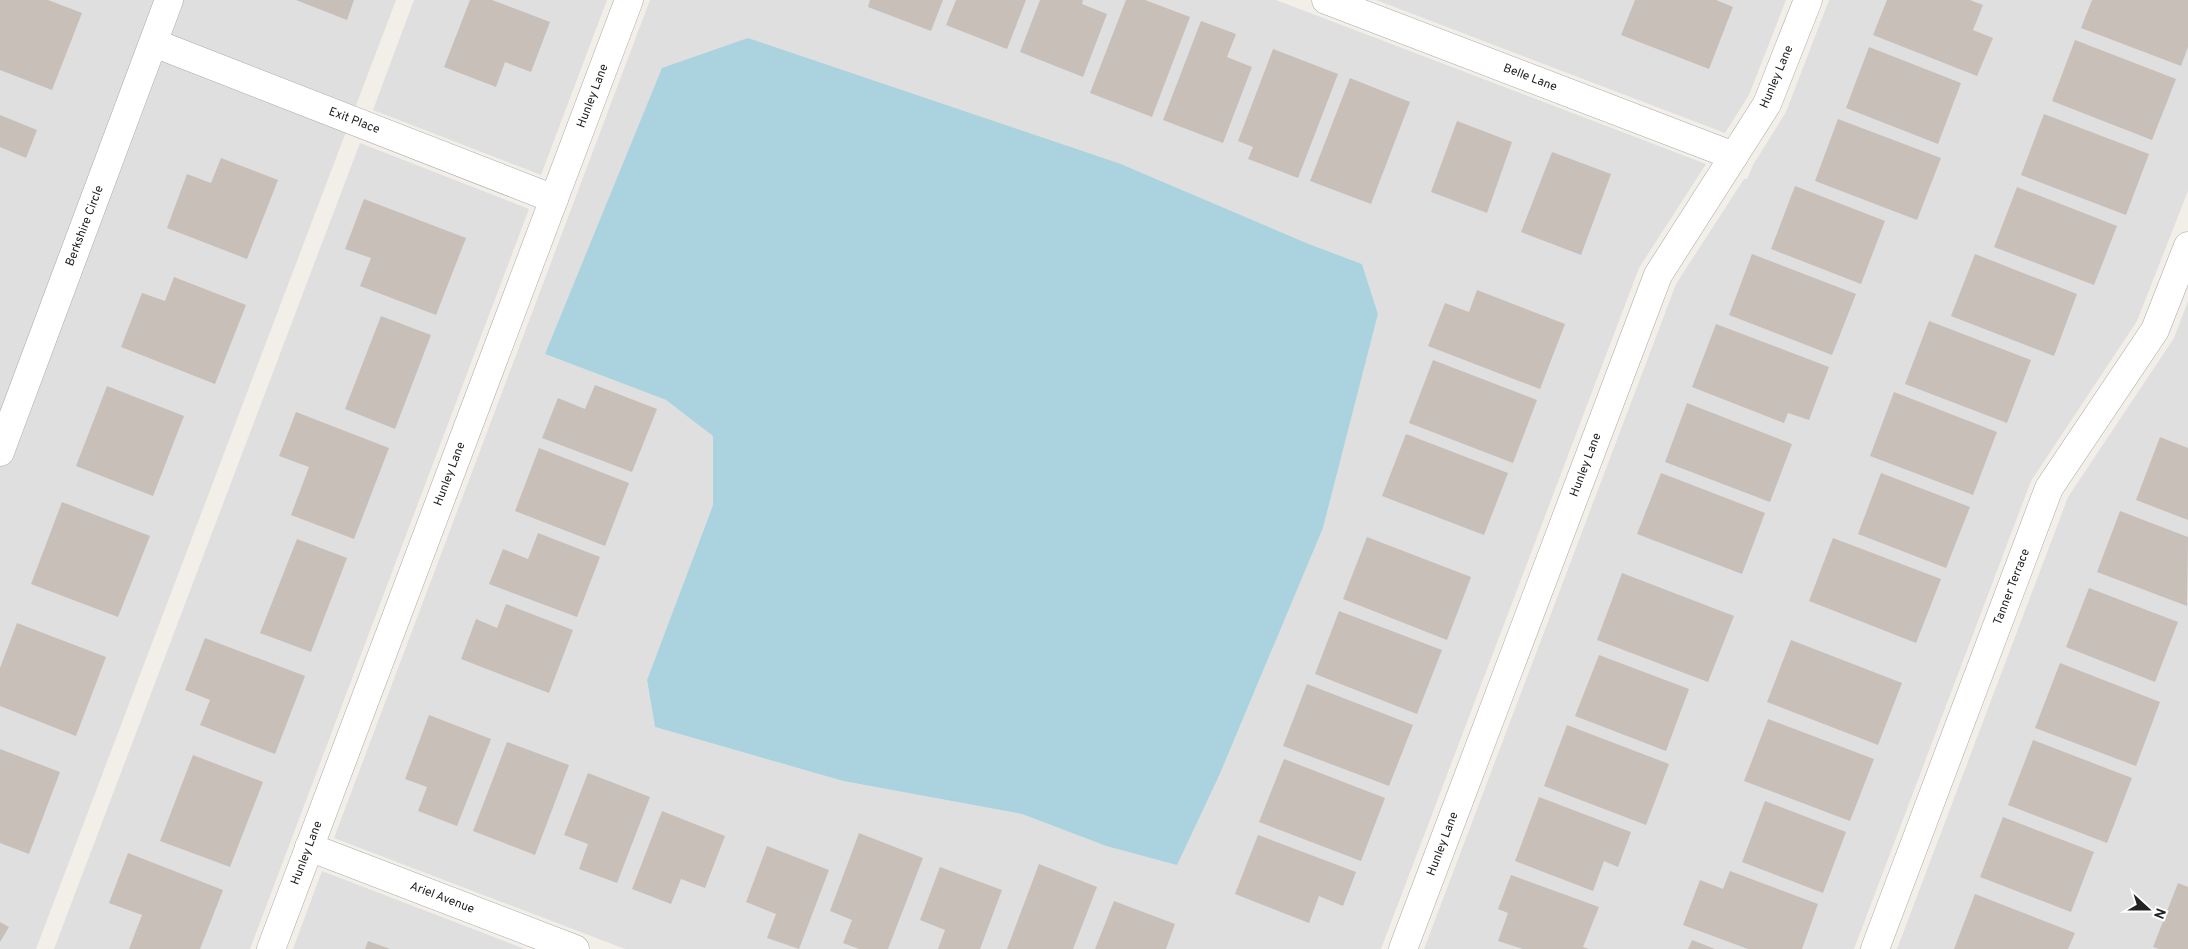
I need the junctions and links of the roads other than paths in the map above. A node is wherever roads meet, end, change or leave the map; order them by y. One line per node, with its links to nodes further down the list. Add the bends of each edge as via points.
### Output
1 (169, 0): 5 (street, Berkshire Circle)
2 (629, 0): 7 (street, Hunley Lane)
3 (1326, 0): 6 (street, Belle Lane)
4 (1808, 0): 6 (street, Hunley Lane, via 1767,104)
5 (154, 43): 7 (street, Exit Place); 9 (street, Berkshire Circle)
6 (1734, 156): 13 (street, Hunley Lane, via 1658,275)
7 (554, 199): 10 (street, Hunley Lane)
8 (2188, 246): 14 (street, Tanner Terrace, via 2155,330 2049,488)
9 (0, 452)
10 (309, 847): 11 (street, Hunley Lane); 12 (street, Ariel Avenue)
11 (271, 949)
12 (575, 949)
13 (1403, 949)
14 (1875, 949)

